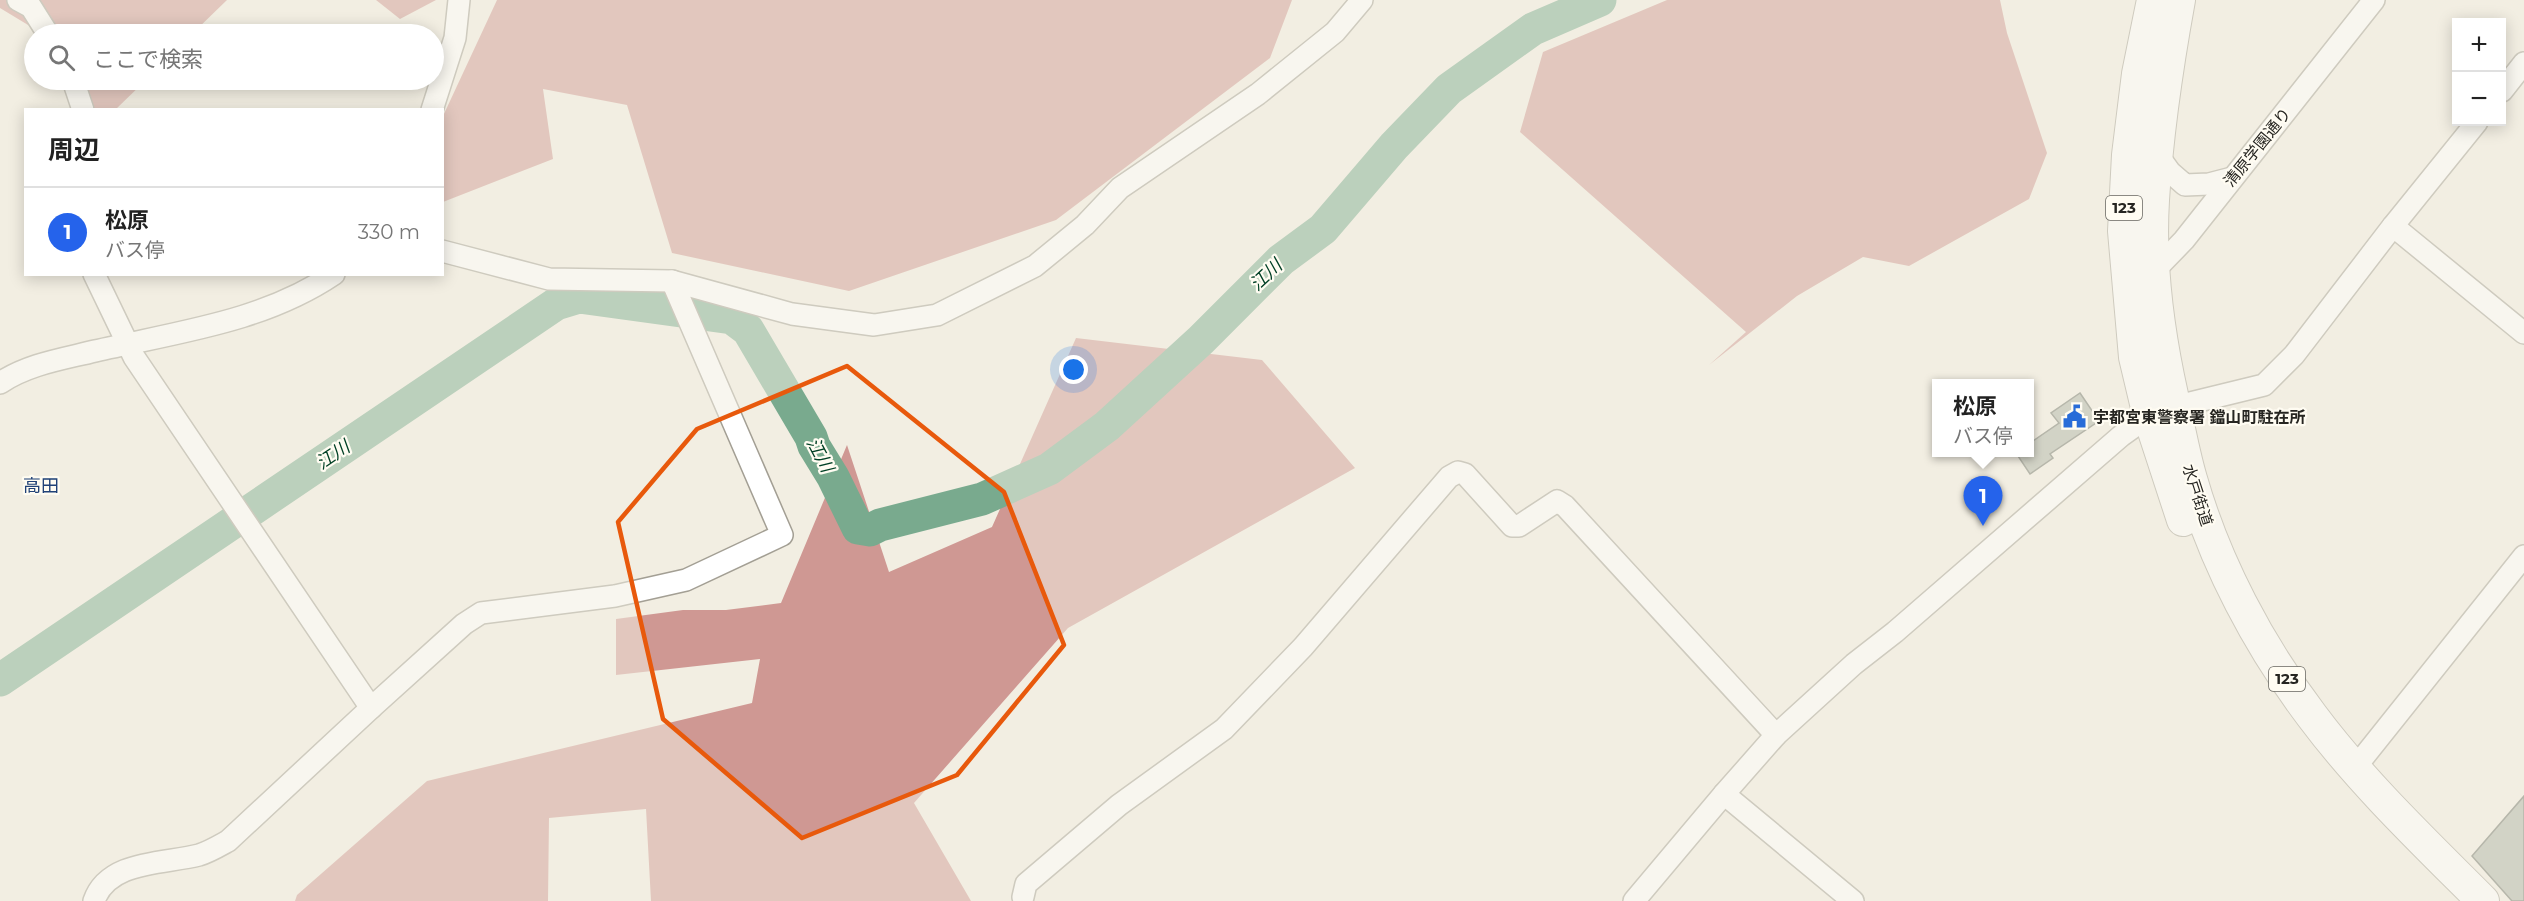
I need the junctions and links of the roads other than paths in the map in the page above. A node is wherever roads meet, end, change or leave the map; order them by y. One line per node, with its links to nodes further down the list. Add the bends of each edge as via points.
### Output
1 (18, 0): 7 (street, via 31,7)
2 (459, 0): 9 (street, via 456,38)
3 (1362, 0): 23 (street, via 1335,32 1258,94 1120,188 1085,225 1035,266 937,315 874,325 792,314)
4 (2153, 0): 20 (highway, 水戸街道 / 123, via 2138,74 2124,231)
5 (2179, 0): 16 (highway, 水戸街道 / 123, via 2165,74)
6 (2374, 0): 17 (street, 清原学園通り)
7 (42, 24)
8 (2524, 63): 10 (street)
9 (444, 74)
10 (2506, 86)
11 (76, 90): 13 (street)
12 (439, 90): 14 (street)
13 (81, 108)
14 (433, 108)
15 (2474, 126): 18 (street)
16 (2157, 154): 17 (street, via 2170,172 2186,184); 20 (highway, 水戸街道 / 123)
17 (2232, 178): 20 (street, 清原学園通り, via 2184,240)
18 (2393, 226): 24 (street); 27 (street, via 2294,355 2264,384)
19 (444, 252): 23 (street, via 549,279)
20 (2141, 274): 27 (highway, 水戸街道 / 123, via 2162,349)
21 (95, 276): 25 (street)
22 (331, 276): 25 (street, via 276,306 230,321)
23 (672, 281): 29 (street, via 782,535 686,580 615,596 482,613 464,624)
24 (2524, 333)
25 (128, 343): 26 (street, via 40,364); 29 (street)
26 (0, 383)
27 (2162, 411): 30 (street, via 2121,436); 31 (highway, 水戸街道 / 123, via 2214,544 2269,652); 37 (highway, 水戸街道 / 123, via 2167,478 2210,587 2253,667 2298,734 2341,786)
28 (2524, 556): 31 (street)
29 (370, 708): 34 (street, via 228,841 201,854 126,869 106,880)
30 (1776, 735): 32 (street); 33 (street, via 1565,506 1557,501 1519,526 1512,526 1465,474 1458,472 1449,477 1303,647 1224,729 1068,848 1026,884)
31 (2354, 768): 38 (highway, 水戸街道 / 123)
32 (1724, 794): 35 (street); 36 (street)
33 (1023, 900)
34 (94, 901)
35 (1634, 901)
36 (1853, 901)
37 (2452, 901)
38 (2483, 901)

